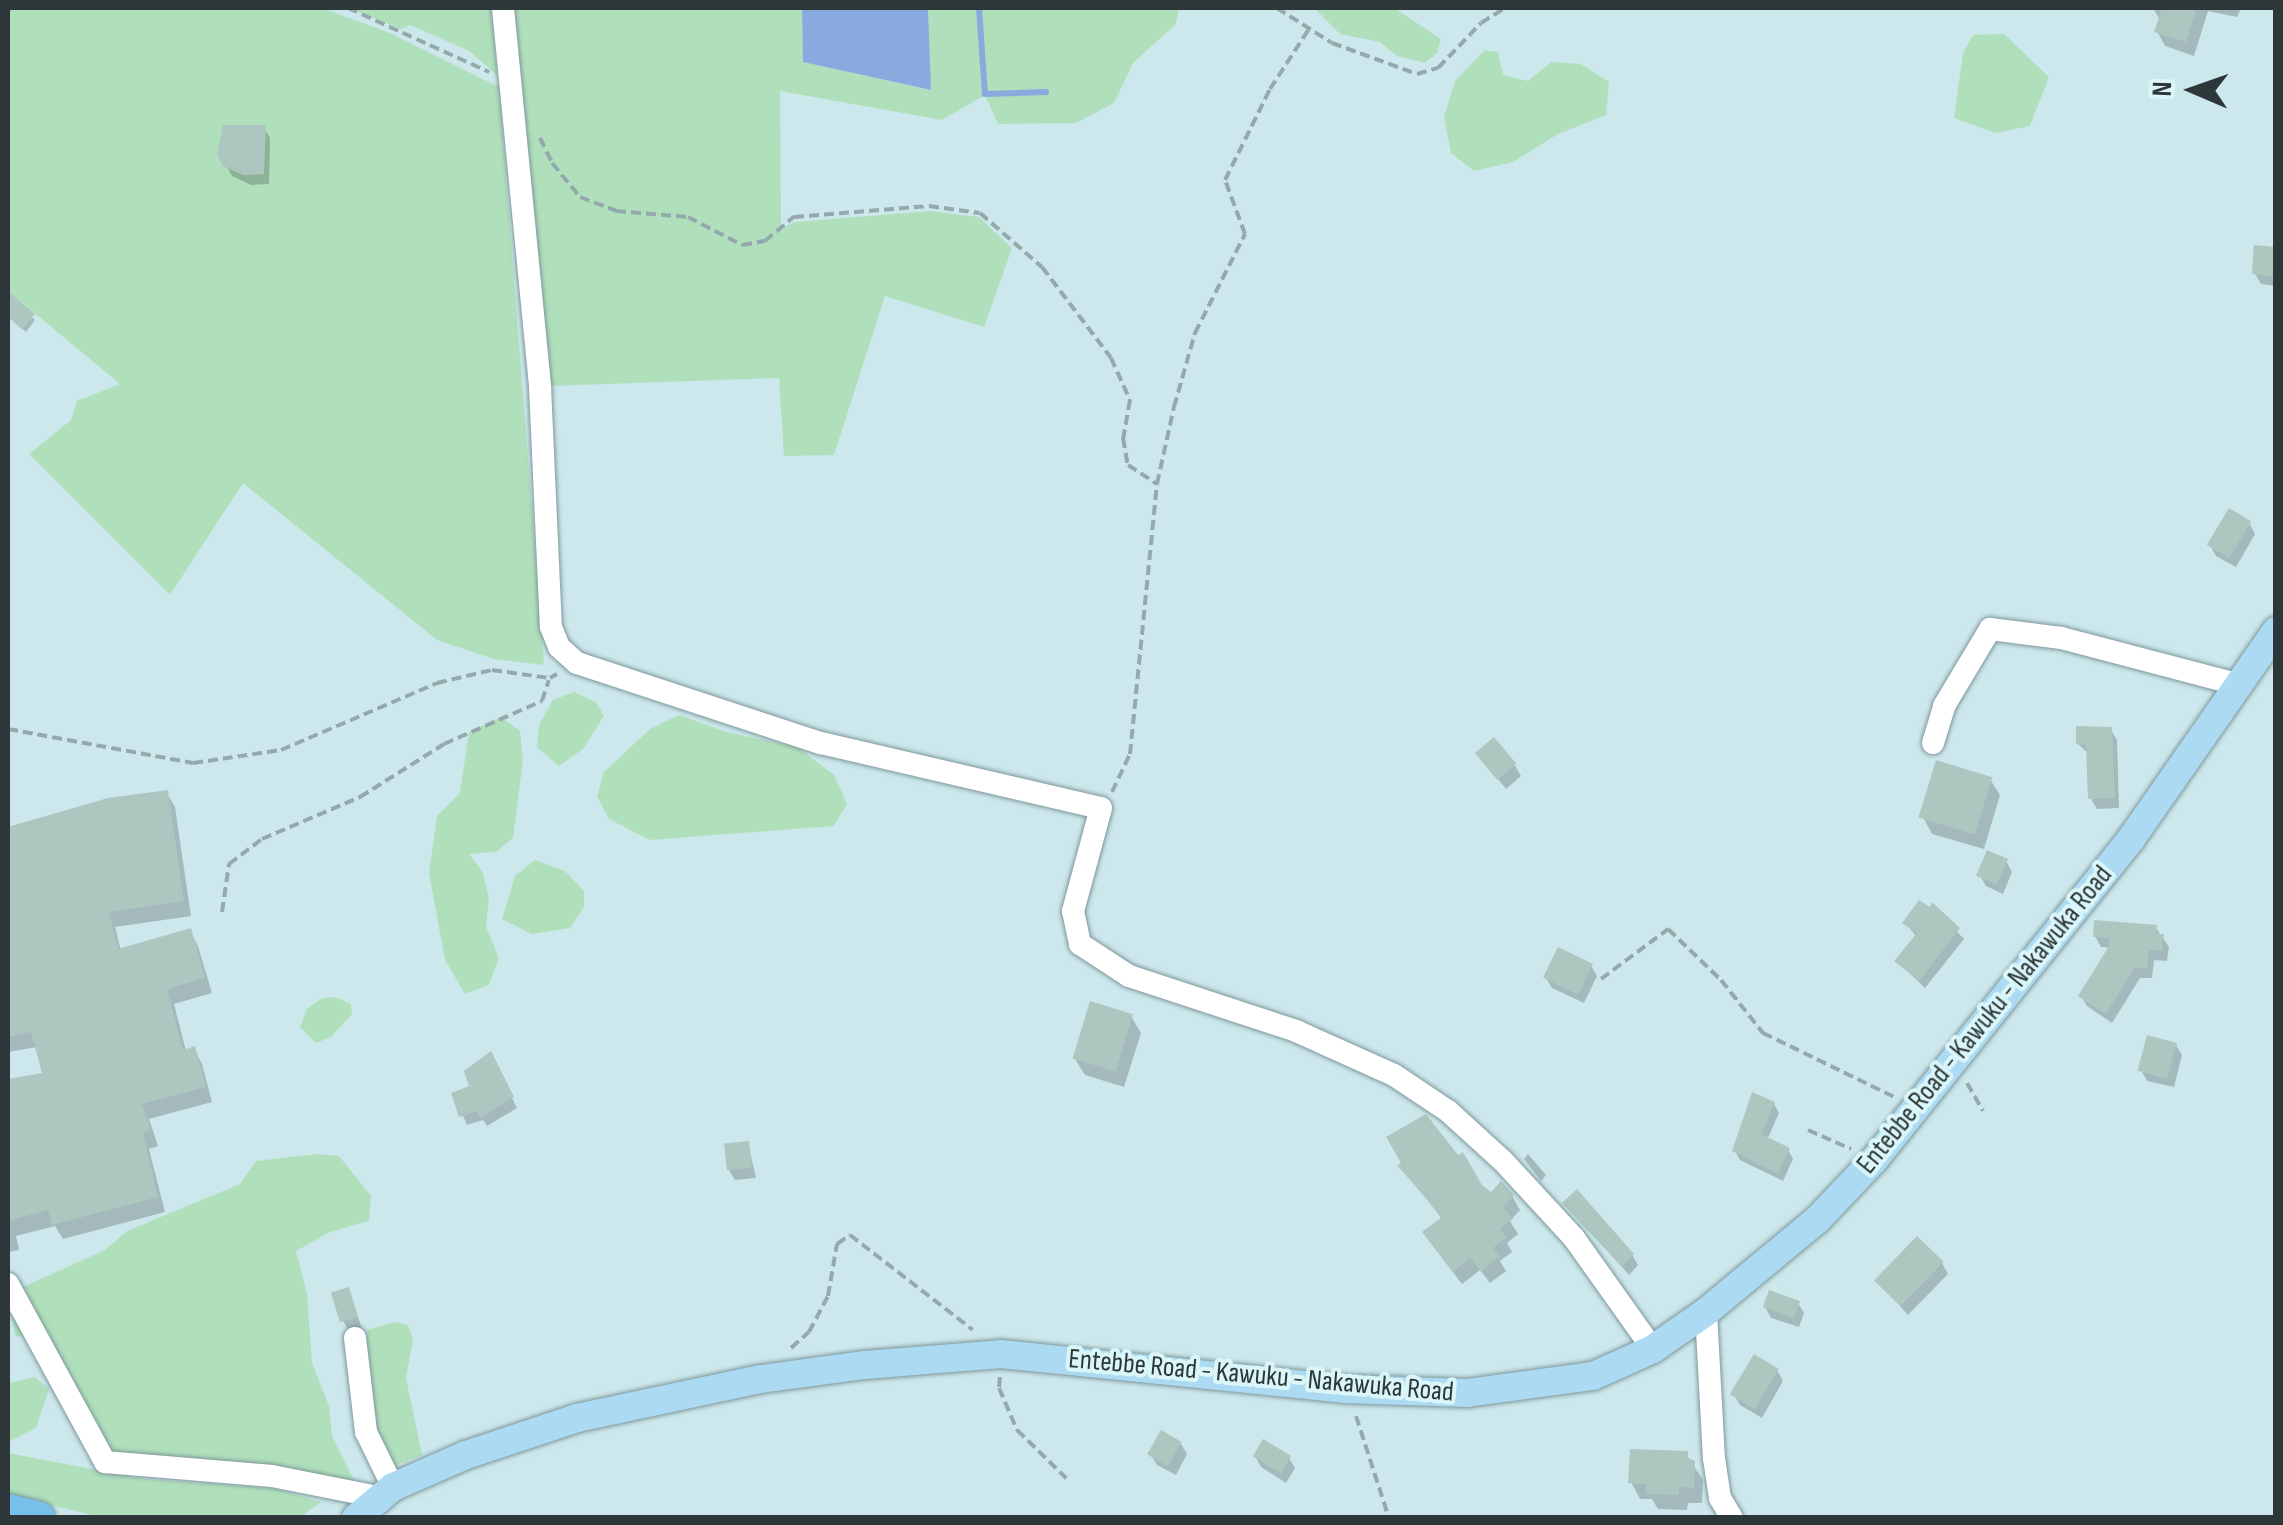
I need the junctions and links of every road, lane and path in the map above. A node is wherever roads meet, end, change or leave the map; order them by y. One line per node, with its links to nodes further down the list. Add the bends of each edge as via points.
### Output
1 (348, 8): 6 (path)
2 (503, 8): 6 (street)
3 (1277, 8): 5 (path)
4 (1504, 8): 5 (path, via 1481,22 1438,68 1416,74)
5 (1309, 30): 8 (path, via 1270,89 1225,180 1244,234 1195,332)
6 (511, 82): 7 (street)
7 (514, 113): 8 (path, via 538,133 580,196 616,211 688,218 742,246 764,241 794,216 929,206 980,213 1042,267 1111,358 1130,400 1123,438 1128,465); 10 (street, via 540,387 552,628 559,647)
8 (1157, 484): 15 (path, via 1130,754)
9 (2276, 631): 12 (main road, Entebbe Road - Kawuku - Nakawuka Road)
10 (577, 663): 11 (path); 15 (street, via 821,742)
11 (550, 678): 13 (path, via 492,670 437,683 281,750 193,763); 16 (path, via 542,700 444,744 360,797 262,840 229,864)
12 (2240, 685): 14 (street, via 2061,638 1990,629 1944,706); 18 (main road, Entebbe Road - Kawuku - Nakawuka Road, via 2130,840)
13 (8, 728)
14 (1933, 743)
15 (1100, 808): 26 (street, via 1073,911 1080,944 1130,976 1296,1031 1394,1074 1448,1111 1574,1238)
16 (222, 912)
17 (1601, 980): 19 (path, via 1668,929 1764,1033 1866,1079)
18 (1955, 1062): 19 (main road, Entebbe Road - Kawuku - Nakawuka Road); 20 (path)
19 (1916, 1110): 22 (main road, Entebbe Road - Kawuku - Nakawuka Road)
20 (1982, 1111)
21 (1808, 1130): 22 (path)
22 (1874, 1160): 24 (main road, Entebbe Road - Kawuku - Nakawuka Road, via 1818,1219)
23 (8, 1284): 31 (street, via 105,1462)
24 (1706, 1312): 26 (main road, Entebbe Road - Kawuku - Nakawuka Road); 36 (street, via 1714,1458 1720,1498)
25 (355, 1338): 31 (street, via 366,1432)
26 (1653, 1349): 29 (main road, Entebbe Road - Kawuku - Nakawuka Road, via 1593,1376 1509,1390)
27 (1001, 1354): 28 (main road, Entebbe Road - Kawuku - Nakawuka Road); 28 (path, via 850,1235 837,1244 828,1296 809,1332); 29 (main road, Entebbe Road - Kawuku - Nakawuka Road); 30 (path, via 999,1388 1017,1430)
28 (761, 1379): 31 (main road, Entebbe Road - Kawuku - Nakawuka Road, via 577,1418 466,1455)
29 (1344, 1389): 35 (path)
30 (1066, 1478)
31 (386, 1492): 34 (main road, Entebbe Road - Kawuku - Nakawuka Road)
32 (8, 1510): 33 (highway)
33 (39, 1518)
34 (356, 1518)
35 (1389, 1518)
36 (1732, 1518)

